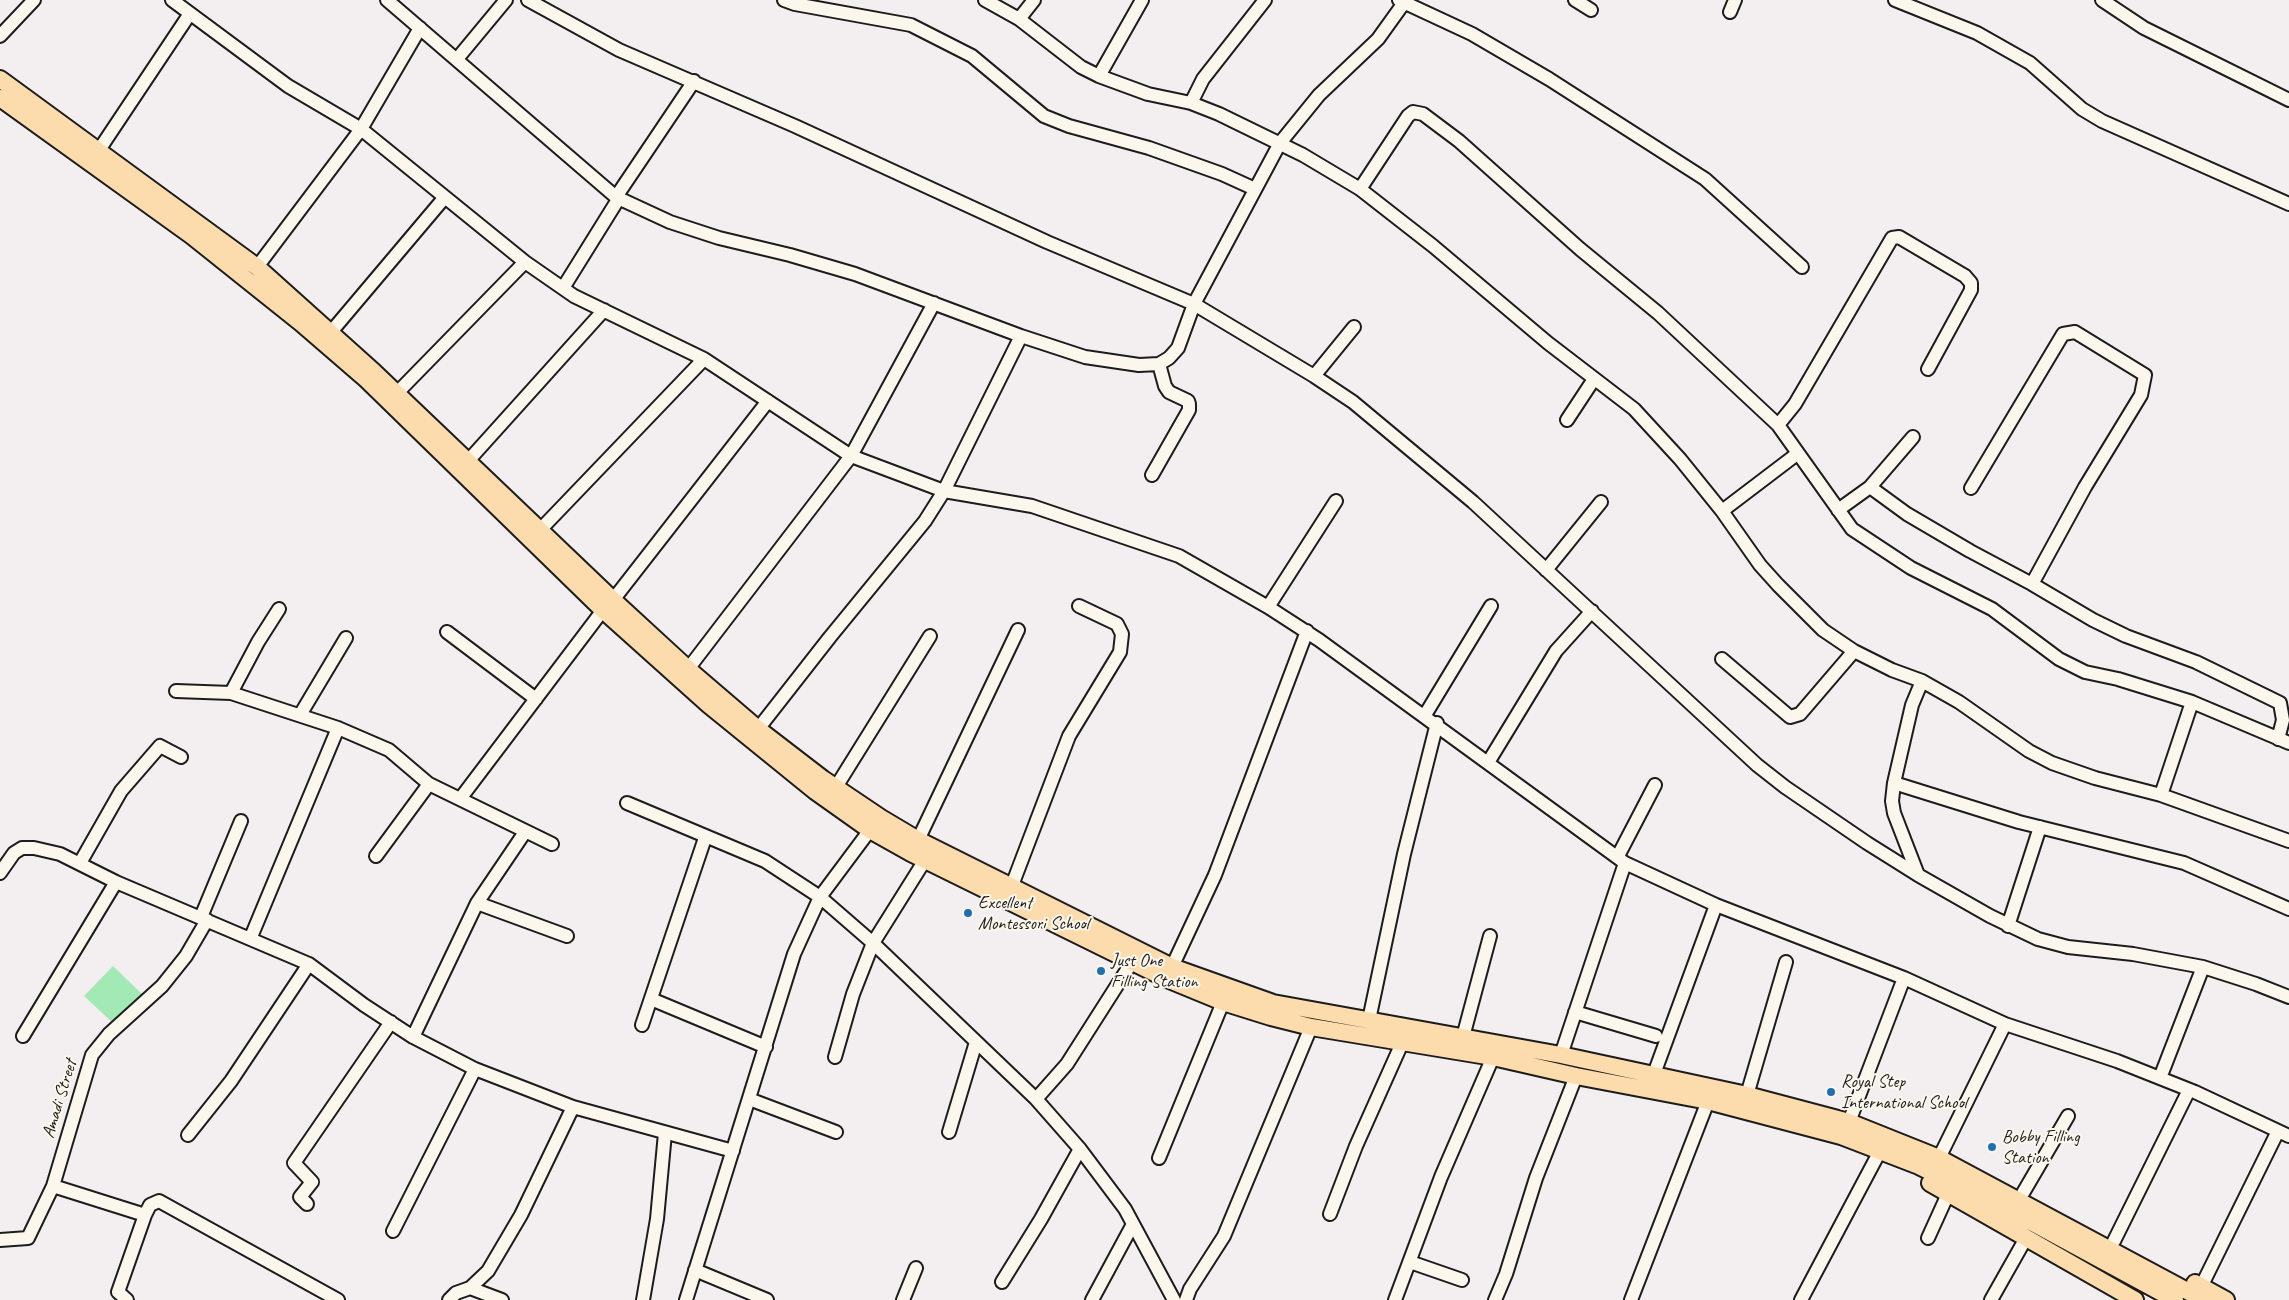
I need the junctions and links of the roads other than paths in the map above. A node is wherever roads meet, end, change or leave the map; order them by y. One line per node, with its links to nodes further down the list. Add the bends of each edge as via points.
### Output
1 (34, 0): 19 (street)
2 (387, 0): 18 (street)
3 (506, 0): 20 (street)
4 (528, 0): 23 (street, via 619,50)
5 (784, 0): 30 (street, via 911,24 972,56 1044,116 1165,153)
6 (985, 0): 17 (street)
7 (1034, 0): 17 (street)
8 (1142, 0): 21 (street)
9 (1265, 0): 26 (street, via 1203,79)
10 (1575, 0): 15 (street)
11 (1895, 0): 34 (street, via 1977,33 2030,63 2102,121)
12 (2102, 0): 25 (street, via 2144,28)
13 (175, 1): 16 (street)
14 (1403, 1): 28 (street, via 1378,39 1319,95); 37 (street, via 1472,34 1549,79 1706,180)
15 (1591, 10)
16 (189, 15): 27 (street, via 288,86); 29 (street)
17 (1019, 19): 21 (street, via 1081,67)
18 (420, 28): 20 (street); 27 (street)
19 (0, 36)
20 (457, 59): 33 (street)
21 (1099, 76): 26 (street, via 1148,94)
22 (0, 79): 29 (main road)
23 (694, 81): 33 (street); 40 (street, via 1048,242)
24 (0, 98): 69 (main road, via 192,236 300,323 367,380)
25 (2289, 100)
26 (1191, 103): 28 (street)
27 (361, 129): 32 (street); 36 (street)
28 (1280, 144): 30 (street); 31 (street)
29 (100, 150): 36 (main road)
30 (1255, 189): 40 (street)
31 (1360, 189): 49 (street); 53 (street, via 1408,116 1413,112 1423,114 1459,141 1580,249 1658,313)
32 (445, 197): 35 (street); 43 (street)
33 (617, 198): 38 (street); 39 (street, via 670,222 855,274)
34 (2289, 204)
35 (525, 262): 38 (street); 50 (street)
36 (258, 267): 43 (main road)
37 (1802, 267)
38 (563, 288): 41 (street)
39 (934, 304): 44 (street); 56 (street)
40 (1194, 304): 46 (street, via 1178,348); 48 (street)
41 (604, 310): 45 (street); 57 (street)
42 (1354, 327): 48 (street)
43 (332, 332): 50 (main road)
44 (1021, 336): 46 (street, via 1085,357 1139,365); 61 (street)
45 (704, 359): 51 (street); 66 (street)
46 (1159, 364): 58 (street, via 1169,392 1189,404)
47 (1928, 369): 53 (street, via 1971,290 1971,283 1965,276 1899,237 1892,238 1795,404)
48 (1314, 376): 67 (street, via 1354,402 1473,502)
49 (1594, 379): 52 (street); 65 (street, via 1639,415)
50 (397, 393): 57 (main road)
51 (768, 401): 56 (street); 69 (street)
52 (1568, 420)
53 (1778, 425): 55 (street)
54 (1913, 437): 59 (street)
55 (1797, 454): 64 (street); 65 (street)
56 (851, 456): 61 (street); 82 (street)
57 (468, 461): 66 (main road)
58 (1152, 475)
59 (1870, 488): 64 (street); 68 (street, via 1954,542)
60 (1971, 488): 68 (street, via 2064,334 2075,332 2145,375 2141,395 2085,487)
61 (944, 490): 72 (street, via 1032,506 1179,556); 92 (street, via 925,521)
62 (1336, 501): 72 (street)
63 (1601, 502): 67 (street)
64 (1838, 510): 87 (street, via 1852,529 1876,546 1911,568 1992,609 2059,659 2085,672)
65 (1722, 511): 80 (street, via 1754,558 1778,585 1824,630)
66 (540, 530): 69 (main road)
67 (1546, 570): 74 (street)
68 (2032, 584): 93 (street, via 2126,636 2196,662 2280,703)
69 (608, 605): 82 (main road); 86 (street); 105 (main road, via 753,742 814,792)
70 (1079, 606): 118 (street, via 1117,624 1122,634 1120,652 1069,736)
71 (1491, 606): 89 (street)
72 (1268, 607): 76 (street)
73 (279, 609): 85 (street)
74 (1592, 611): 95 (street, via 1556,651); 116 (street, via 1757,765)
75 (1018, 630): 108 (street)
76 (1307, 631): 89 (street); 132 (street, via 1215,875)
77 (447, 632): 86 (street)
78 (930, 636): 99 (street)
79 (346, 638): 88 (street)
80 (1854, 651): 81 (street, via 1800,714 1790,717); 83 (street)
81 (1722, 659)
82 (688, 670): 92 (main road)
83 (1922, 681): 96 (street, via 1912,705); 100 (street, via 1960,702 2052,763)
84 (176, 691): 85 (street)
85 (231, 693): 88 (street)
86 (536, 699): 101 (street)
87 (2192, 702): 93 (street); 100 (street)
88 (300, 715): 91 (street)
89 (1425, 715): 90 (street)
90 (1437, 724): 95 (street); 139 (street, via 1404,854)
91 (338, 728): 97 (street, via 389,750); 127 (street)
92 (758, 729): 99 (main road)
93 (2284, 741)
94 (181, 757): 114 (street, via 160,746 121,791)
95 (1489, 762): 113 (street)
96 (1894, 783): 104 (street); 116 (street, via 1894,813)
97 (429, 784): 101 (street); 111 (street)
98 (1655, 785): 113 (street)
99 (836, 787): 108 (main road)
100 (2161, 795): 109 (street)
101 (460, 799): 106 (street)
102 (627, 803): 107 (street)
103 (241, 820): 123 (street, Amadi Street)
104 (2040, 827): 122 (street, via 2184,863); 124 (street)
105 (870, 830): 112 (main road); 119 (street)
106 (525, 832): 110 (street); 120 (street)
107 (705, 838): 119 (street, via 765,862); 136 (street)
108 (918, 840): 118 (main road)
109 (2289, 841)
110 (552, 844)
111 (376, 856)
112 (925, 860): 128 (street); 129 (main road)
113 (1622, 860): 121 (street); 138 (street)
114 (80, 863): 115 (street, via 60,854 22,848); 117 (street)
115 (0, 873)
116 (1918, 875): 124 (street)
117 (116, 882): 123 (street); 144 (street)
118 (1011, 888): 132 (main road)
119 (820, 897): 128 (street); 150 (street, via 794,954)
120 (477, 903): 125 (street); 146 (street)
121 (1716, 905): 134 (street); 155 (street)
122 (2289, 909)
123 (204, 919): 127 (street); 178 (street, Amadi Street, via 186,956 162,986 108,1034 92,1055)
124 (2008, 926): 133 (street, via 2068,947 2133,954)
125 (567, 936)
126 (1490, 936): 147 (street)
127 (251, 937): 131 (street)
128 (873, 943): 148 (street); 152 (street, via 853,994)
129 (1132, 962): 137 (main road); 161 (street, via 1068,1064)
130 (1786, 962): 159 (street)
131 (309, 964): 140 (street); 170 (street, via 231,1081)
132 (1172, 967): 139 (main road, via 1273,1003)
133 (2203, 967): 135 (street); 157 (street)
134 (1904, 978): 141 (street); 165 (street)
135 (2289, 998)
136 (651, 999): 142 (street); 150 (street)
137 (1223, 1002): 143 (main road); 174 (street)
138 (1575, 1012): 145 (street); 151 (street)
139 (1369, 1020): 147 (main road)
140 (391, 1022): 146 (street); 181 (street, via 294,1164 312,1182 300,1197)
141 (2005, 1024): 157 (street); 175 (street)
142 (642, 1025)
143 (1311, 1027): 149 (main road); 207 (street, via 1224,1236)
144 (23, 1036)
145 (1656, 1036)
146 (414, 1037): 154 (street)
147 (1463, 1037): 151 (main road)
148 (976, 1042): 161 (street); 167 (street)
149 (1402, 1043): 153 (main road); 182 (street)
150 (766, 1047): 160 (street)
151 (1561, 1055): 155 (main road)
152 (835, 1057)
153 (1493, 1057): 156 (main road); 190 (street, via 1441,1177)
154 (475, 1068): 163 (street); 185 (street)
155 (1654, 1074): 159 (main road)
156 (1576, 1076): 162 (main road); 209 (street, via 1536,1178)
157 (2160, 1078): 158 (street)
158 (2189, 1090): 169 (street); 189 (street)
159 (1747, 1095): 165 (main road)
160 (750, 1099): 166 (street); 172 (street)
161 (1036, 1099): 171 (street)
162 (1708, 1101): 173 (main road, via 1841,1136); 210 (street)
163 (573, 1107): 168 (street); 195 (street, via 521,1215 488,1271)
164 (2068, 1116): 179 (street)
165 (1849, 1122): 175 (main road)
166 (836, 1132)
167 (949, 1132)
168 (665, 1133): 172 (street); 201 (street, via 657,1219)
169 (2284, 1134): 196 (street)
170 (188, 1135)
171 (1080, 1150): 184 (street); 194 (street)
172 (733, 1151): 192 (street)
173 (1880, 1151): 176 (main road); 211 (street)
174 (1159, 1158)
175 (1943, 1160): 177 (main road); 179 (main road, via 1966,1163)
176 (1919, 1166): 177 (main road); 180 (main road, via 1927,1181)
177 (1967, 1182): 196 (main road); 214 (main road, via 2033,1223)
178 (53, 1186): 183 (street); 188 (street, Amadi Street, via 28,1238)
179 (2023, 1193): 189 (main road)
180 (1948, 1194): 186 (street); 187 (main road)
181 (308, 1204)
182 (1330, 1214)
183 (145, 1215): 197 (street, via 118,1292); 198 (street, via 150,1205 158,1201)
184 (1133, 1224): 205 (street); 206 (street)
185 (394, 1231)
186 (1928, 1238)
187 (2026, 1238): 212 (street); 213 (main road)
188 (0, 1240)
189 (2114, 1241): 196 (main road)
190 (1410, 1262): 193 (street); 208 (street)
191 (916, 1268): 204 (street)
192 (695, 1270): 202 (street); 203 (street)
193 (1462, 1280)
194 (1002, 1282)
195 (470, 1288): 199 (street, via 456,1293); 200 (street)
196 (2203, 1293): 215 (main road)
197 (127, 1300)
198 (338, 1300)
199 (449, 1300)
200 (502, 1300)
201 (643, 1300)
202 (686, 1300)
203 (767, 1300)
204 (903, 1300)
205 (1092, 1300)
206 (1174, 1300)
207 (1186, 1300)
208 (1395, 1300)
209 (1495, 1300)
210 (1631, 1300)
211 (1801, 1300)
212 (1992, 1300)
213 (2135, 1300)
214 (2175, 1300)
215 (2226, 1300)

